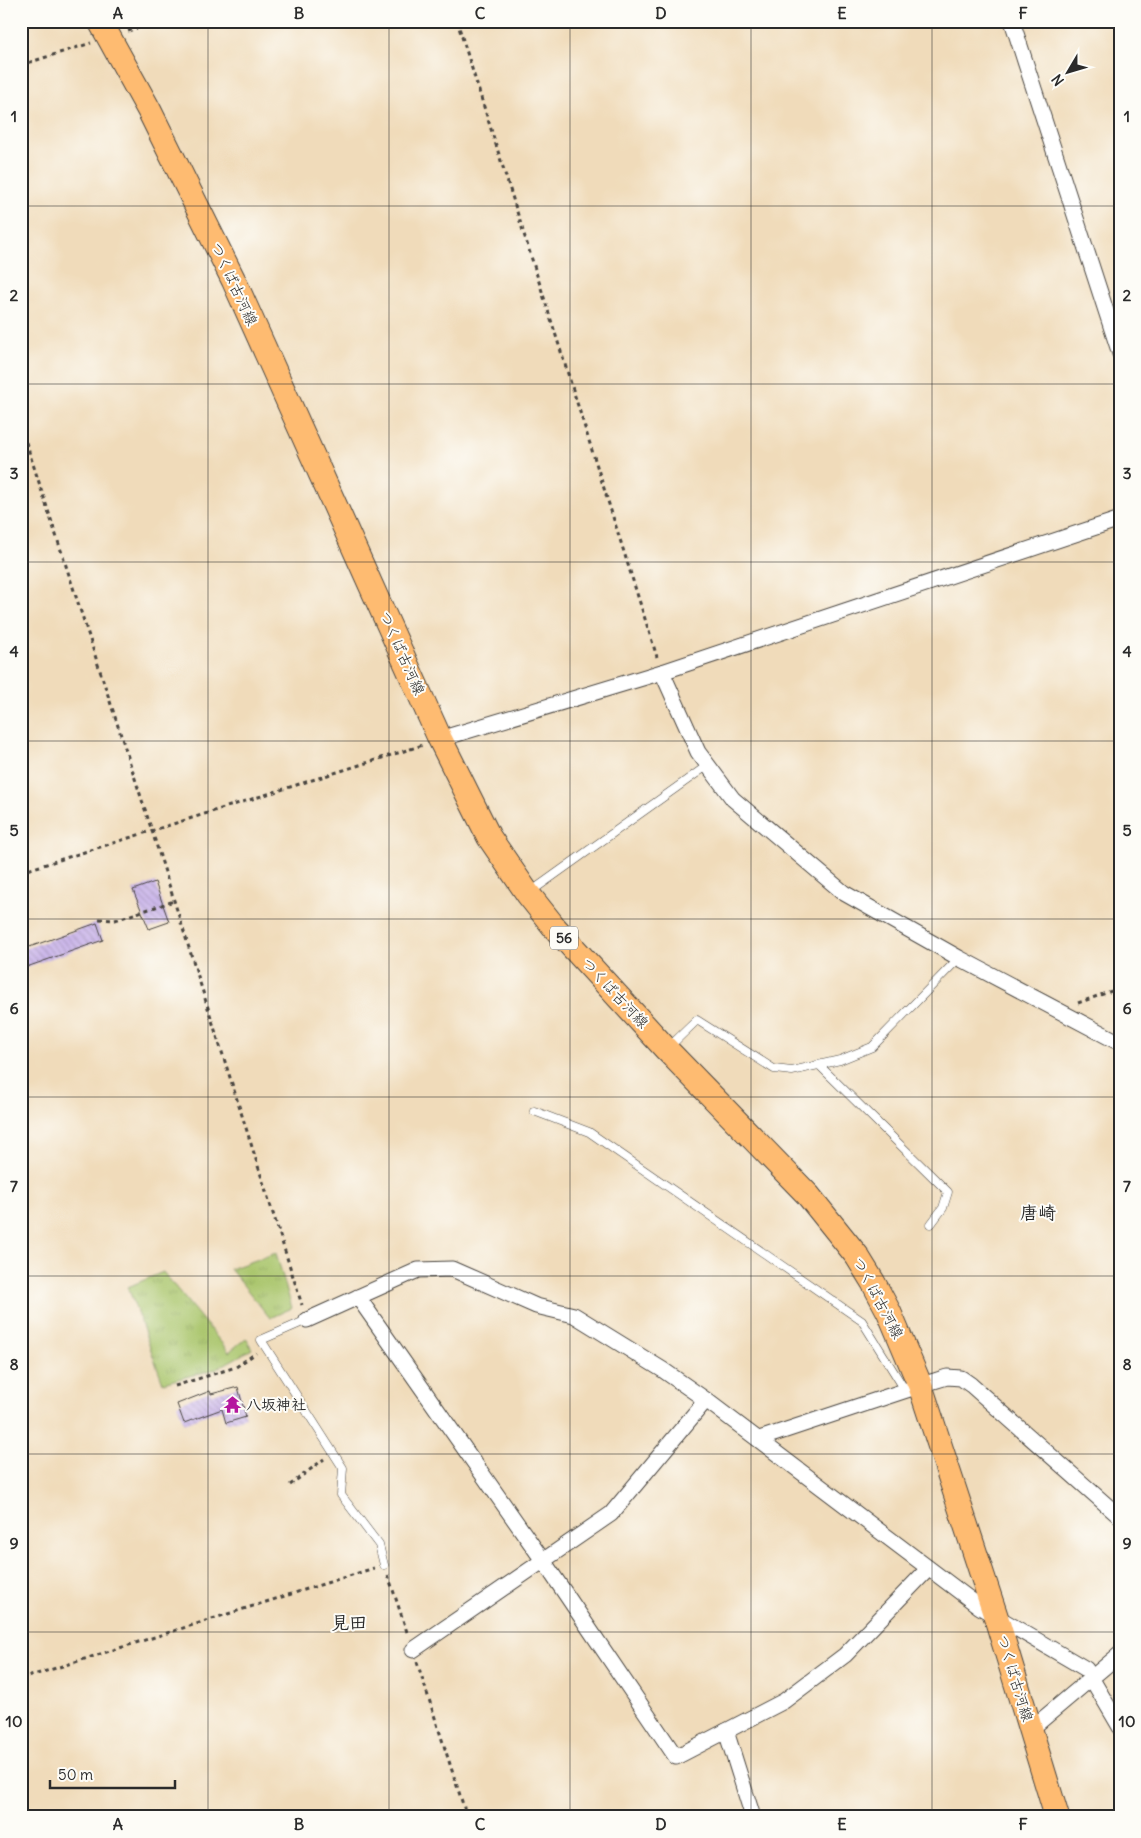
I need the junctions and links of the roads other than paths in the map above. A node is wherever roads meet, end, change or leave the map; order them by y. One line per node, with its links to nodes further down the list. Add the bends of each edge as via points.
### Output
1 (1012, 21): 3 (street)
2 (105, 29): 6 (main road, つくば古河線 / 56, via 234,281)
3 (1120, 354)
4 (1120, 519): 5 (street)
5 (662, 672): 6 (street); 7 (street, via 698,752)
6 (440, 739): 8 (main road, つくば古河線 / 56, via 489,837)
7 (708, 765): 8 (lane); 9 (street, via 733,799 844,893)
8 (528, 894): 11 (main road, つくば古河線 / 56, via 566,941)
9 (959, 958): 10 (street); 12 (lane, via 872,1046 840,1060)
10 (1120, 1043)
11 (666, 1049): 12 (lane, via 697,1020 774,1070 792,1071); 17 (main road, つくば古河線 / 56, via 808,1195 851,1248 889,1312)
12 (818, 1065): 14 (lane, via 948,1192 943,1208)
13 (534, 1111): 17 (lane, via 589,1132 862,1321)
14 (931, 1224)
15 (358, 1297): 16 (street); 18 (street, via 418,1270 452,1269 536,1306 574,1315); 21 (street)
16 (306, 1320): 22 (lane, via 261,1340 343,1468 341,1495 379,1545)
17 (913, 1388): 19 (street); 20 (street, via 947,1377 961,1378); 24 (main road, つくば古河線 / 56)
18 (706, 1400): 19 (street); 21 (street, via 611,1514)
19 (759, 1439): 23 (street)
20 (1120, 1517)
21 (544, 1562): 25 (street); 30 (street, via 676,1757)
22 (384, 1565)
23 (928, 1569): 24 (street); 30 (street, via 845,1655 784,1701)
24 (996, 1617): 27 (street, via 1086,1669); 29 (main road, つくば古河線 / 56)
25 (413, 1650)
26 (1120, 1654): 27 (street)
27 (1091, 1677): 28 (street); 29 (street)
28 (1120, 1727)
29 (1031, 1729): 32 (main road, つくば古河線 / 56)
30 (726, 1731): 31 (street)
31 (753, 1817)
32 (1057, 1817)

